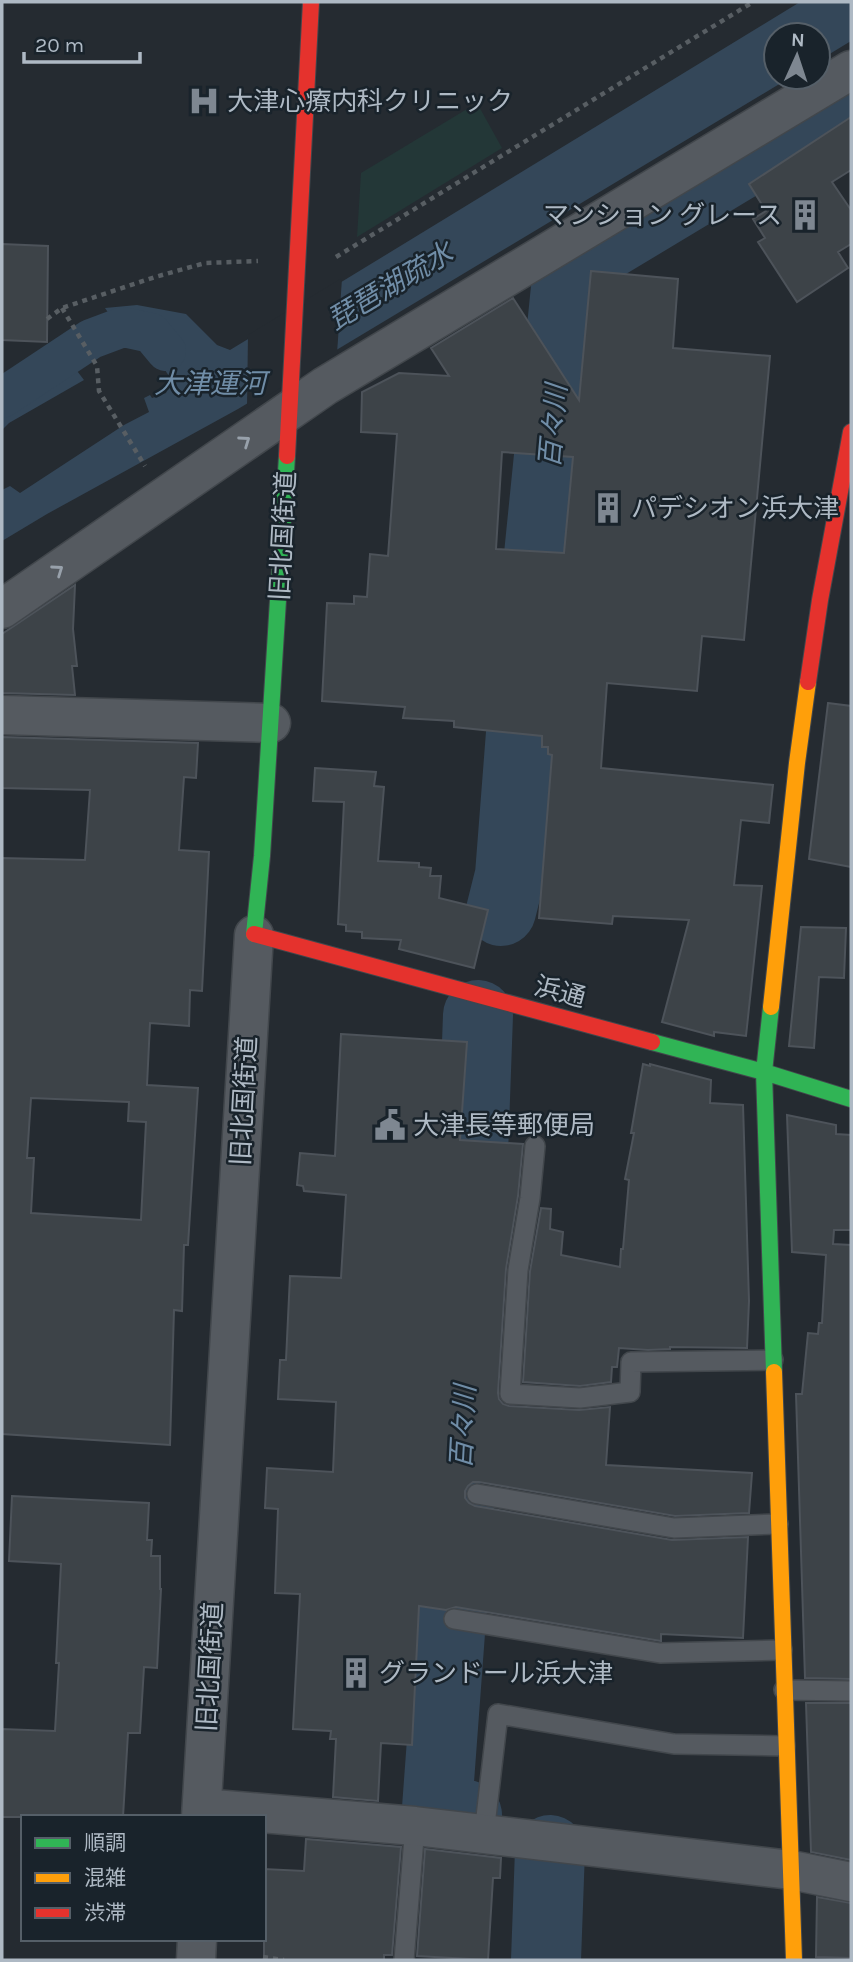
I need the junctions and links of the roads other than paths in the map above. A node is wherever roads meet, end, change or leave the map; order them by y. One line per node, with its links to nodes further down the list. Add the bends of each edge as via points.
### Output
1 (311, 2): 3 (street, 旧北国街道)
2 (851, 70): 3 (street, via 326,386)
3 (290, 398): 5 (street, one-way to 3); 7 (street, 旧北国街道)
4 (851, 432): 9 (street, via 820,600 797,763)
5 (2, 609)
6 (2, 715): 7 (street)
7 (271, 723): 8 (street, 旧北国街道)
8 (254, 935): 9 (street, 浜通); 20 (street, 旧北国街道)
9 (764, 1072): 10 (street, 浜通); 12 (street)
10 (851, 1098)
11 (535, 1146): 12 (lane, via 518,1270 510,1394 580,1398 630,1392 631,1362)
12 (773, 1360): 14 (street)
13 (477, 1494): 14 (lane, via 674,1528)
14 (778, 1524): 16 (street)
15 (454, 1619): 16 (lane, via 660,1653)
16 (782, 1650): 17 (street)
17 (784, 1690): 18 (lane); 19 (street)
18 (851, 1691)
19 (785, 1746): 24 (lane, via 674,1744 499,1713); 25 (street)
20 (202, 1812): 21 (street)
21 (248, 1815)
22 (266, 1816): 23 (street)
23 (415, 1826): 24 (street); 29 (lane)
24 (484, 1834): 25 (street)
25 (791, 1870): 26 (street); 30 (street)
26 (851, 1882)
27 (197, 1941): 28 (street)
28 (196, 1960)
29 (404, 1960)
30 (794, 1960)

